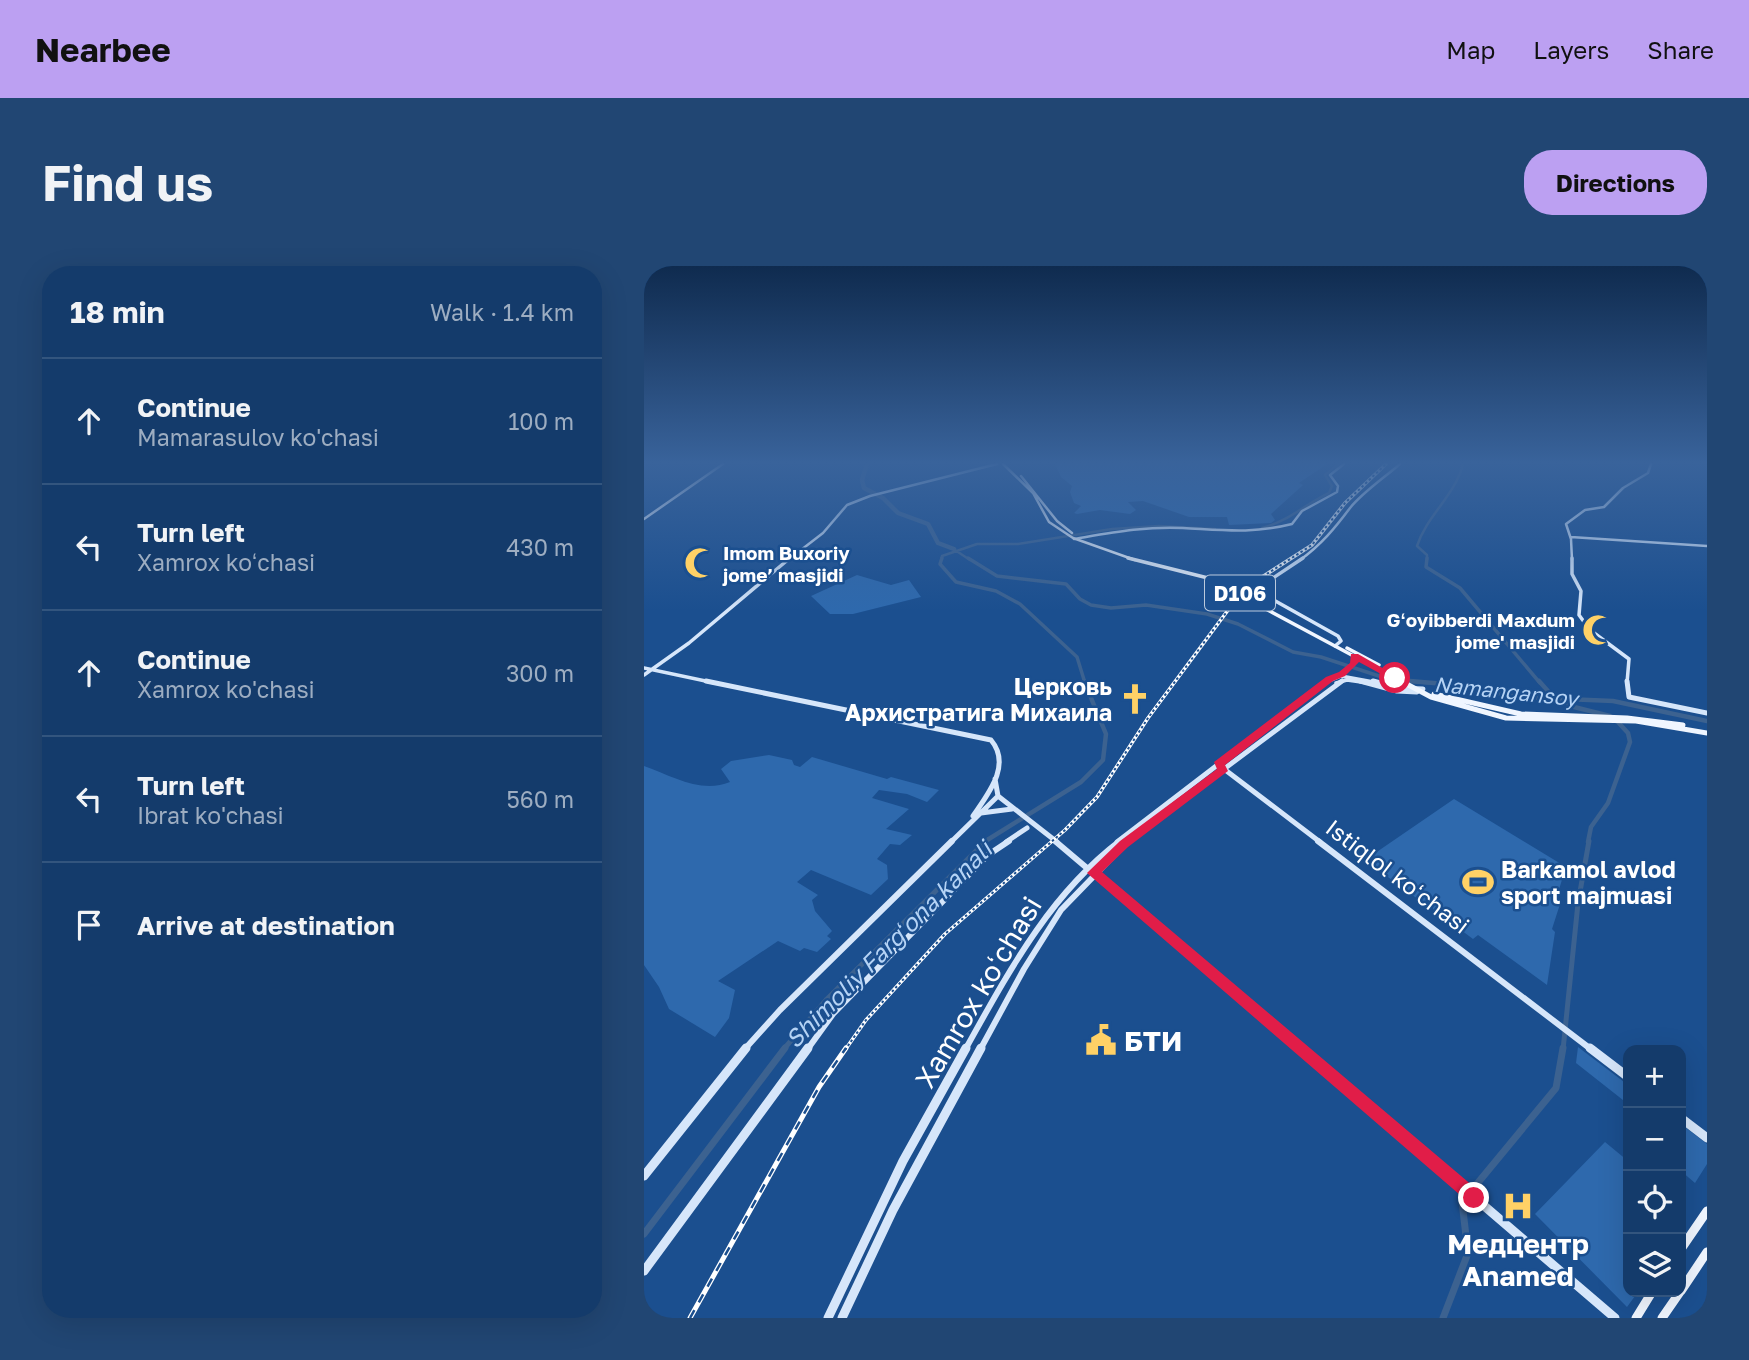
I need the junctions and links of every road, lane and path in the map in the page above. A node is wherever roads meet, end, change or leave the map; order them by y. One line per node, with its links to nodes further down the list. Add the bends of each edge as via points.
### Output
1 (839, 513): 12 (street, via 822,533)
2 (1044, 513): 6 (main road, D106, via 1049,521)
3 (1301, 513): 6 (street, via 1295,522 1282,527 1238,533 1182,528)
4 (1348, 513): 9 (street, via 1314,550 1258,588 1338,636)
5 (1581, 513): 7 (street, via 1567,522)
6 (1076, 537): 9 (main road, D106, via 1118,555 1208,578)
7 (1571, 537): 8 (street); 19 (street, via 1572,574 1581,591 1578,615 1629,659 1629,697)
8 (1707, 546)
9 (1337, 645): 10 (main road, D106); 15 (main road, D106)
10 (1354, 656): 13 (street, Xamrox koʻchasi, via 1354,664); 15 (main road, D106)
11 (644, 668): 12 (street)
12 (652, 670): 14 (street); 23 (street, via 985,738 995,744 1002,758)
13 (1345, 672): 16 (street); 22 (street, Xamrox koʻchasi, via 1329,679)
14 (644, 675)
15 (1397, 677): 16 (main road, D106)
16 (1417, 688): 17 (street); 18 (main road, D106); 20 (main road, D106, via 1501,711)
17 (1407, 694): 18 (street); 22 (street, via 1341,680)
18 (1432, 697): 20 (main road, D106, via 1506,718)
19 (1707, 713)
20 (1612, 716): 21 (main road, D106); 21 (main road, D106, via 1654,718)
21 (1707, 732)
22 (1221, 767): 29 (street, Xamrox koʻchasi); 30 (street); 31 (street, Istiqlol koʻchasi)
23 (995, 779): 24 (street); 27 (street)
24 (998, 796): 25 (street); 26 (street)
25 (1014, 810): 26 (street); 28 (street)
26 (979, 814): 27 (street)
27 (971, 820): 35 (street, via 780,1010)
28 (1030, 826): 29 (street); 39 (street, via 988,855 833,1014)
29 (1087, 866): 30 (street); 43 (street, Xamrox koʻchasi, via 1040,922 988,1009 903,1161)
30 (1094, 873): 44 (street, via 1060,910 1024,969 893,1210); 45 (street)
31 (1574, 1035): 32 (street)
32 (1623, 1073)
33 (1686, 1122): 34 (street)
34 (1707, 1138)
35 (644, 1176)
36 (1707, 1211): 37 (main road)
37 (1686, 1242)
38 (1707, 1252): 40 (main road)
39 (644, 1270)
40 (1686, 1282)
41 (1649, 1297): 46 (main road)
42 (1676, 1297): 47 (main road)
43 (828, 1318)
44 (842, 1318)
45 (1615, 1318)
46 (1636, 1318)
47 (1662, 1318)

